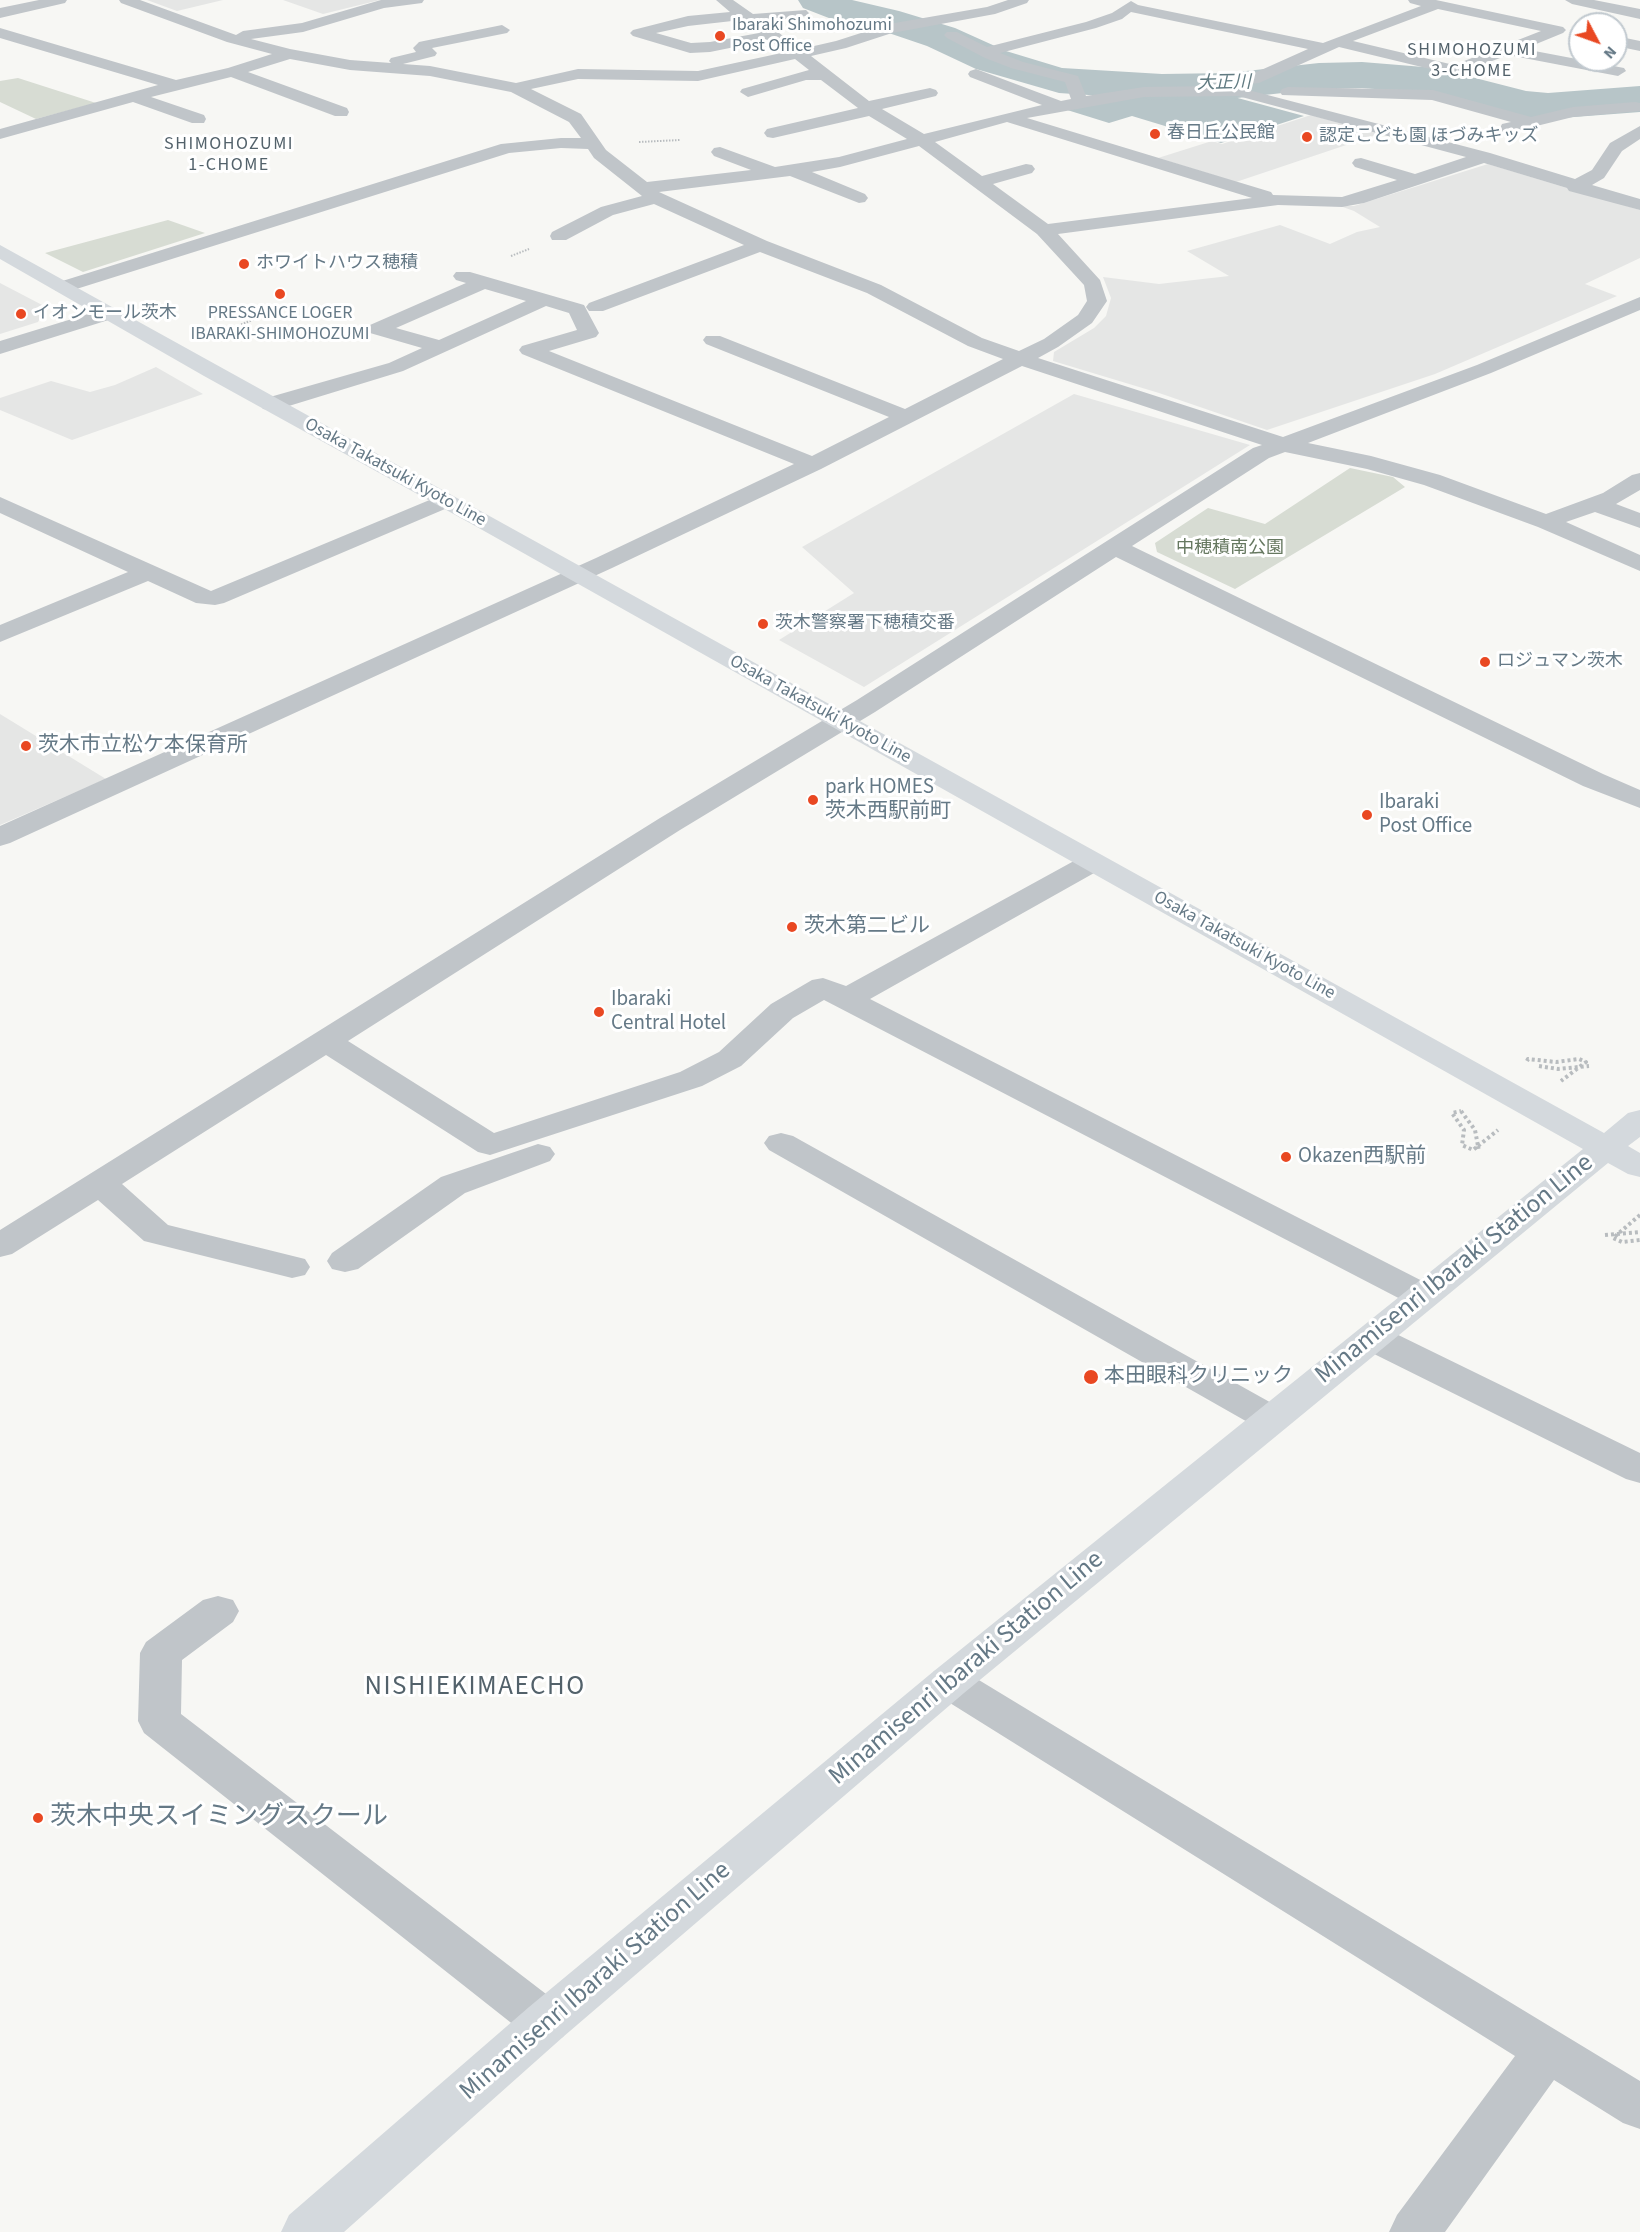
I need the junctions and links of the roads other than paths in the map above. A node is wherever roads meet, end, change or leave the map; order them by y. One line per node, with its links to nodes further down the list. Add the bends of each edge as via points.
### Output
1 (60, 0): 14 (street)
2 (126, 0): 20 (street)
3 (417, 0): 20 (street, via 383,4 303,27)
4 (723, 0): 15 (street)
5 (1022, 0): 23 (street, via 990,11 899,27 840,45)
6 (1413, 0): 10 (street)
7 (1572, 0): 13 (street)
8 (1111, 2): 9 (street)
9 (1135, 4): 21 (street); 24 (street, via 1091,25)
10 (1436, 5): 21 (street); 22 (street, via 1564,31)
11 (816, 6): 12 (street)
12 (801, 7): 15 (street)
13 (1637, 12)
14 (0, 13)
15 (749, 17): 18 (street); 18 (street, via 688,21 638,33 690,48)
16 (502, 30): 27 (street, via 425,45 421,48 429,53 392,62)
17 (0, 33): 26 (street)
18 (774, 35): 23 (street)
19 (952, 35): 24 (street)
20 (232, 39): 25 (street)
21 (1331, 45): 22 (street, via 1455,70); 35 (street, via 1252,80)
22 (1507, 50): 42 (street, via 1626,68 1615,78)
23 (797, 52): 30 (street); 34 (street, via 698,76 578,74)
24 (986, 52): 36 (street)
25 (289, 54): 27 (street); 28 (street)
26 (120, 68): 31 (street); 33 (street)
27 (392, 68): 32 (street)
28 (232, 72): 33 (street); 46 (street)
29 (976, 74): 43 (street)
30 (825, 75): 38 (street, via 805,75); 44 (street)
31 (85, 77)
32 (489, 81): 34 (street); 39 (street)
33 (176, 85): 41 (street)
34 (516, 88): 55 (street, via 575,118)
35 (1177, 88): 36 (street, via 1144,92); 37 (street)
36 (1075, 89): 43 (street)
37 (1238, 91): 49 (street, via 1433,95); 57 (street)
38 (749, 92)
39 (448, 93)
40 (930, 93): 44 (street)
41 (135, 97): 48 (street); 50 (street)
42 (1633, 104): 49 (street)
43 (1060, 106): 47 (street)
44 (869, 109): 52 (street); 54 (street)
45 (9, 111): 50 (street)
46 (341, 112)
47 (1007, 117): 54 (street); 67 (street)
48 (198, 119)
49 (1530, 122): 57 (street, via 1485,136 1479,147)
50 (35, 124): 53 (street)
51 (1640, 131): 64 (street, via 1617,147 1598,174)
52 (773, 133)
53 (0, 134)
54 (922, 140): 60 (street); 63 (street)
55 (593, 144): 65 (street); 75 (street, via 507,148)
56 (720, 152): 61 (street)
57 (1484, 158): 62 (street); 64 (street)
58 (1360, 163): 62 (street)
59 (1026, 169): 63 (street)
60 (792, 170): 61 (street); 66 (street)
61 (774, 173): 65 (street)
62 (1416, 180): 67 (street, via 1342,202)
63 (979, 182): 69 (street)
64 (1575, 187): 68 (street)
65 (649, 193): 70 (street); 71 (street)
66 (859, 198)
67 (1278, 200): 69 (street)
68 (1640, 205)
69 (1044, 230): 83 (street, via 1093,284 1097,301 1085,319 1051,343)
70 (559, 236)
71 (760, 245): 78 (street); 83 (street, via 874,289 975,342)
72 (0, 251): 75 (main road, Osaka Takatsuki Kyoto Line)
73 (463, 276): 74 (street)
74 (484, 282): 76 (street); 81 (street, via 377,329)
75 (63, 286): 79 (main road, Osaka Takatsuki Kyoto Line)
76 (546, 299): 81 (street); 87 (street, via 577,309 589,333 529,350)
77 (1640, 303): 86 (street, via 1484,369)
78 (596, 307)
79 (111, 313): 82 (street); 84 (main road, Osaka Takatsuki Kyoto Line)
80 (713, 340): 85 (street)
81 (442, 347): 84 (street, via 396,367)
82 (0, 348)
83 (1018, 358): 85 (street); 86 (street)
84 (271, 404): 89 (main road, Osaka Takatsuki Kyoto Line)
85 (905, 416): 87 (street)
86 (1281, 444): 93 (street, via 1402,471); 94 (street)
87 (813, 464): 97 (street)
88 (1640, 480): 91 (street)
89 (444, 501): 96 (street, via 215,598 204,598); 97 (main road, Osaka Takatsuki Kyoto Line)
90 (0, 504): 96 (street)
91 (1595, 504): 92 (street); 93 (street)
92 (1640, 521)
93 (1546, 522): 95 (street)
94 (1114, 547): 99 (street); 100 (street)
95 (1640, 564)
96 (148, 572): 98 (street)
97 (578, 575): 99 (main road, Osaka Takatsuki Kyoto Line); 101 (street)
98 (0, 634)
99 (840, 721): 102 (main road, Osaka Takatsuki Kyoto Line); 104 (street)
100 (1640, 800)
101 (0, 837)
102 (1093, 862): 103 (street); 108 (main road, Osaka Takatsuki Kyoto Line)
103 (846, 999): 107 (street, via 823,987 782,1011 730,1059); 113 (street)
104 (326, 1041): 107 (street); 109 (street)
105 (1640, 1120): 108 (main road, Minamisenri Ibaraki Station Line)
106 (781, 1143): 115 (street)
107 (515, 1154): 111 (street, via 453,1185)
108 (1623, 1157): 113 (main road, Minamisenri Ibaraki Station Line)
109 (100, 1183): 110 (street); 112 (street, via 156,1233)
110 (0, 1246)
111 (345, 1261)
112 (292, 1267)
113 (1423, 1296): 114 (main road, Minamisenri Ibaraki Station Line)
114 (1373, 1338): 115 (main road, Minamisenri Ibaraki Station Line); 116 (street)
115 (1271, 1419): 118 (main road, Minamisenri Ibaraki Station Line)
116 (1640, 1470)
117 (218, 1611): 119 (street, via 161,1653 159,1721)
118 (950, 1682): 119 (main road, Minamisenri Ibaraki Station Line); 120 (street)
119 (546, 2022): 122 (main road, Minamisenri Ibaraki Station Line)
120 (1547, 2051): 121 (street); 123 (street)
121 (1640, 2107)
122 (307, 2232)
123 (1415, 2232)

